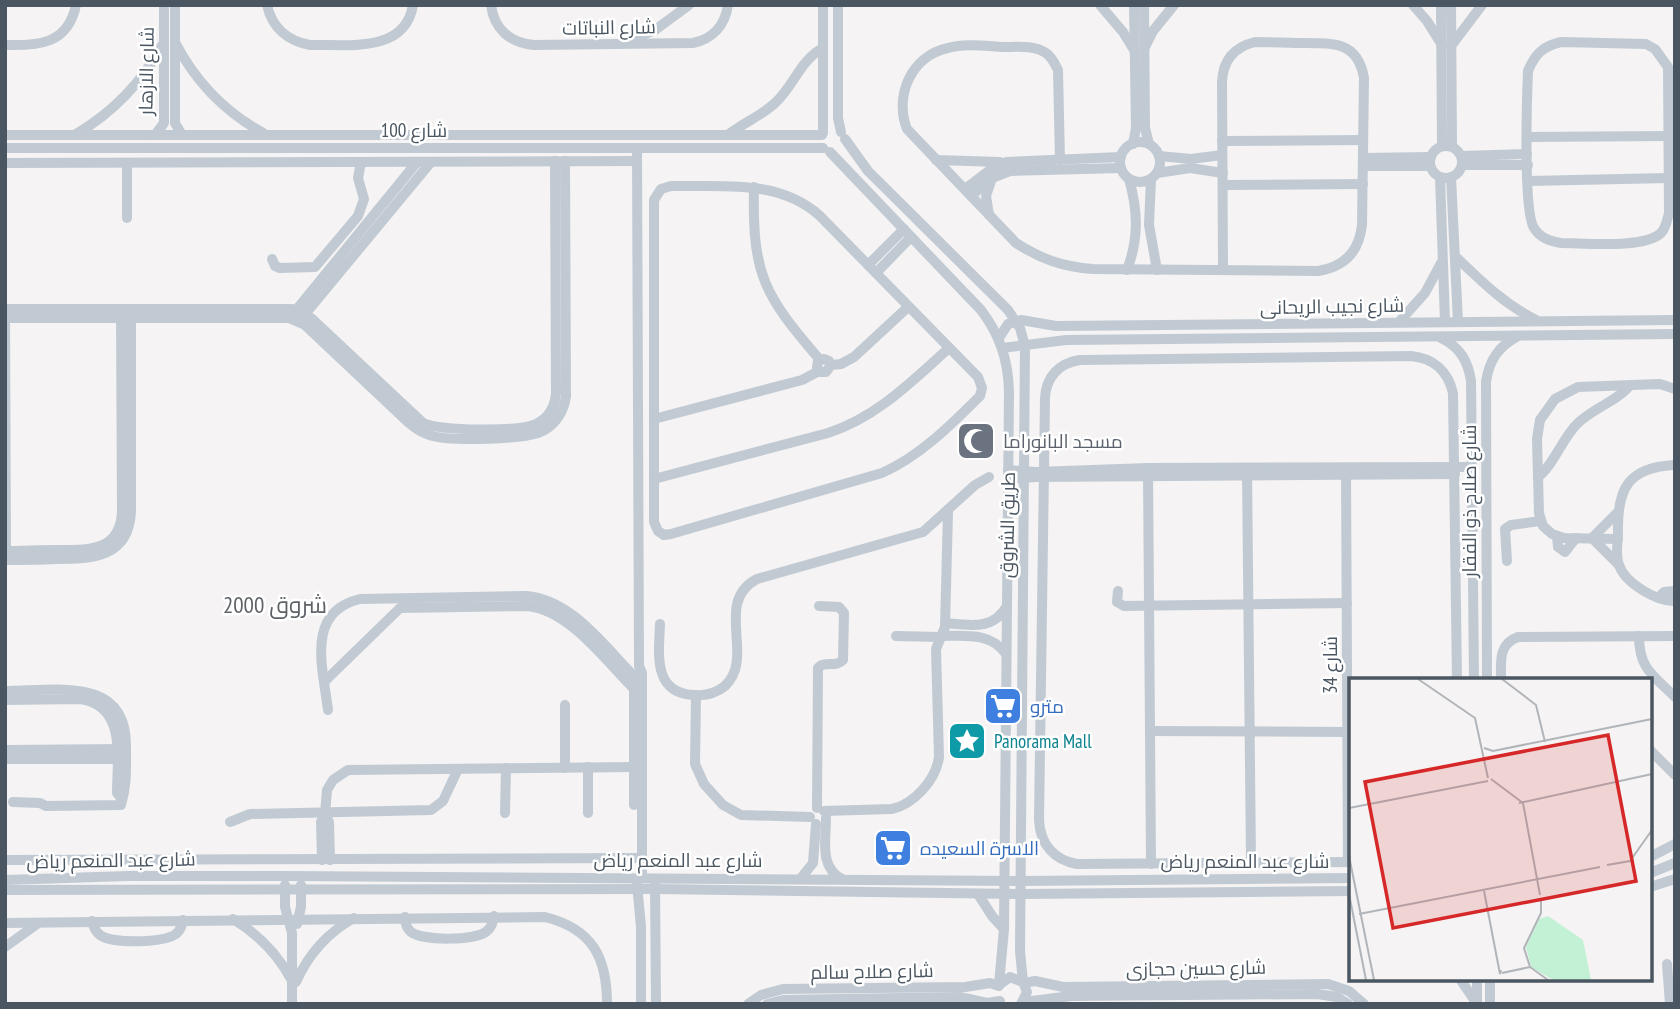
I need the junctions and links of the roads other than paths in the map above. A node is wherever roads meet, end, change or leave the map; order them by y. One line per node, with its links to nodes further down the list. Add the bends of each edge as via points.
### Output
1 (76, 5): 21 (street, via 71,20 55,38 32,46)
2 (164, 5): 19 (street, شارع الازهار)
3 (175, 5): 19 (street, شارع الازهار)
4 (267, 5): 5 (street, via 282,33 310,45 381,43 404,27)
5 (413, 5)
6 (491, 5): 20 (street, شارع النباتات, via 499,27 520,43)
7 (689, 5): 20 (street, via 655,30)
8 (728, 5): 20 (street, شارع النباتات, via 719,28 699,42)
9 (823, 5): 23 (street)
10 (838, 5): 35 (street, via 838,118)
11 (1100, 5): 24 (street)
12 (1133, 5): 24 (street)
13 (1144, 5): 24 (street)
14 (1174, 5): 24 (street)
15 (1413, 5): 22 (street)
16 (1441, 5): 22 (street)
17 (1451, 5): 22 (street)
18 (1482, 5): 22 (street)
19 (170, 42): 25 (street, شارع الازهار); 29 (street, via 126,95); 33 (street, via 218,101)
20 (620, 44)
21 (5, 45)
22 (1446, 46): 42 (street)
23 (823, 48): 27 (street); 34 (street, via 775,103)
24 (1139, 53): 40 (street); 41 (street)
25 (169, 118): 31 (street, شارع الازهار); 32 (street, شارع الازهار)
26 (225, 134): 32 (street, شارع 100); 33 (street, شارع 100); 45 (street)
27 (823, 134): 34 (street, شارع 100); 35 (street, via 830,129); 47 (street, via 821,142)
28 (5, 135): 29 (street, شارع 100)
29 (74, 135): 30 (street, شارع 100)
30 (110, 135): 31 (street, شارع 100); 44 (street)
31 (155, 135): 32 (street, شارع 100)
32 (182, 135)
33 (266, 135): 34 (street, شارع 100)
34 (728, 135)
35 (843, 135): 47 (street, via 841,149); 95 (street, طريق الشروق, via 868,171)
36 (1669, 136): 37 (street); 37 (street, via 1670,78 1656,49 1635,42 1561,42 1540,51 1528,71); 50 (street)
37 (1527, 137): 53 (street)
38 (1363, 140): 39 (street); 39 (street, via 1364,78 1350,50 1329,43 1255,42 1234,51 1223,70); 63 (street)
39 (1222, 141): 48 (street)
40 (1133, 144): 41 (street); 62 (street)
41 (1149, 144): 49 (street)
42 (1447, 146): 56 (street, via 1433,152); 57 (street)
43 (5, 148): 44 (street, شارع 100)
44 (111, 148): 45 (street, شارع 100)
45 (225, 148): 46 (street, شارع 100)
46 (637, 148): 47 (street, شارع 100); 55 (street)
47 (827, 150): 79 (street, طريق الشروق)
48 (1222, 155): 49 (street, via 1191,159); 71 (street)
49 (1159, 156): 66 (street)
50 (1672, 159): 70 (street)
51 (936, 160): 52 (street, via 907,129 901,103 915,69 932,54 962,46 1036,48 1054,61 1059,81); 61 (street); 75 (street)
52 (1060, 160): 61 (street); 62 (street)
53 (1528, 160): 57 (street); 72 (street)
54 (560, 161): 55 (street); 60 (street); 93 (street, via 556,398 539,422 524,427 442,429 424,423)
55 (637, 161): 164 (street)
56 (1430, 161): 63 (street); 67 (street)
57 (1462, 161): 67 (street, via 1459,173)
58 (361, 162): 59 (street); 65 (street); 78 (street, via 358,178 363,203)
59 (417, 162): 60 (street); 80 (street)
60 (431, 162): 80 (street)
61 (1007, 162): 75 (street, via 994,167)
62 (1121, 162): 68 (street, via 1021,170); 69 (street)
63 (1363, 162): 73 (street)
64 (5, 163): 65 (street)
65 (127, 163): 77 (street)
66 (1154, 176): 69 (street, via 1140,182); 71 (street, via 1190,168); 87 (street, via 1149,225)
67 (1446, 177): 82 (street)
68 (992, 178): 75 (street); 76 (street, via 986,196)
69 (1129, 178): 86 (street, via 1137,225)
70 (1669, 178): 72 (street); 72 (street, via 1669,213 1662,233 1634,243 1562,243 1541,236 1530,218)
71 (1223, 179): 73 (street); 88 (street)
72 (1528, 181)
73 (1363, 184): 88 (street, via 1361,237 1350,257 1340,264 1318,271)
74 (754, 187): 85 (street, via 781,192 807,205); 114 (street, via 753,239 762,276 779,311); 120 (street, via 671,186 661,188 655,196)
75 (968, 192): 76 (street)
76 (989, 215): 86 (street, via 1016,243 1052,263)
77 (127, 218)
78 (351, 225): 80 (street); 81 (street)
79 (908, 233): 85 (street); 111 (street, طريق الشروق, via 981,310)
80 (363, 235): 84 (street); 93 (street)
81 (328, 253): 83 (street, via 309,269 278,268); 84 (street)
82 (1449, 257): 98 (street, via 1516,310); 100 (street, via 1426,293); 101 (street); 102 (street)
83 (272, 260)
84 (336, 262): 93 (street)
85 (872, 269): 89 (street)
86 (1128, 270): 87 (street)
87 (1157, 270): 88 (street)
88 (1223, 270)
89 (908, 307): 113 (street); 114 (street, via 855,357 831,365 828,372)
90 (5, 309): 91 (street); 94 (street)
91 (126, 313): 93 (street); 94 (street); 143 (street, via 118,531 93,549); 144 (street, via 131,511 127,532 114,549 95,558)
92 (1675, 313): 96 (street)
93 (297, 315)
94 (5, 318): 119 (street)
95 (1015, 320): 104 (street, شارع نجيب الريحانى); 111 (street, via 1004,326); 112 (street, طريق الشروق)
96 (1661, 320): 97 (street, شارع نجيب الريحانى); 99 (street, شارع نجيب الريحانى)
97 (1675, 320)
98 (1539, 321): 99 (street, شارع نجيب الريحانى); 102 (street, شارع نجيب الريحانى)
99 (1581, 321): 107 (street)
100 (1399, 322): 101 (street, شارع نجيب الريحانى); 103 (street, شارع نجيب الريحانى)
101 (1445, 322): 102 (street, شارع نجيب الريحانى)
102 (1458, 322)
103 (1192, 324): 104 (street, شارع نجيب الريحانى); 109 (street)
104 (1082, 326): 110 (street)
105 (1675, 334): 107 (street, شارع نجيب الريحانى)
106 (1518, 335): 107 (street, شارع نجيب الريحانى); 108 (street, شارع نجيب الريحانى); 117 (street, شارع صلاح ذو الفقار, via 1492,359)
107 (1581, 335)
108 (1439, 337): 109 (street, شارع نجيب الريحانى); 118 (street, شارع صلاح ذو الفقار, via 1465,359)
109 (1192, 338): 110 (street, شارع نجيب الريحانى)
110 (1084, 340): 112 (street, شارع نجيب الريحانى)
111 (1001, 343): 112 (street, شارع نجيب الريحانى); 130 (street, طريق الشروق, via 1008,377)
112 (1025, 346): 128 (street, طريق الشروق)
113 (949, 348): 133 (street, via 892,400 850,425); 133 (street, via 980,381 980,396 934,440 882,473 668,535 654,526)
114 (819, 365): 120 (street, via 802,380)
115 (1630, 385): 116 (street, via 1660,384); 132 (street, via 1575,425); 132 (street, via 1578,387 1555,399 1538,429)
116 (1675, 389)
117 (1486, 408): 118 (street); 138 (street, شارع صلاح ذو الفقار)
118 (1471, 409): 124 (street, شارع صلاح ذو الفقار)
119 (5, 417): 143 (street)
120 (654, 419): 133 (street)
121 (1675, 457): 122 (street)
122 (1670, 465): 135 (street, via 1650,468 1633,478 1621,494)
123 (1454, 470): 124 (street); 125 (street); 129 (street, via 1451,385 1439,366 1411,356 1074,361 1057,370 1047,386); 165 (street)
124 (1472, 470): 139 (street, شارع صلاح ذو الفقار)
125 (1346, 471): 126 (street); 152 (street, شارع 34)
126 (1247, 472): 127 (street); 153 (street)
127 (1149, 473): 129 (street); 155 (street)
128 (1025, 474): 129 (street); 130 (street); 217 (street, طريق الشروق)
129 (1044, 474): 202 (street, via 1041,836 1055,855 1070,863)
130 (1008, 475): 154 (street, طريق الشروق)
131 (989, 477): 134 (street)
132 (1538, 477): 136 (street)
133 (654, 479)
134 (948, 512): 137 (street); 142 (street)
135 (1617, 513): 140 (street); 141 (street)
136 (1541, 521): 140 (street, via 1557,537); 145 (street, via 1505,530)
137 (923, 532): 142 (street, via 937,537); 172 (street, via 751,582 739,595 736,607 733,674 718,690)
138 (1486, 537): 139 (street); 167 (street, شارع صلاح ذو الفقار)
139 (1473, 538): 166 (street, شارع صلاح ذو الفقار)
140 (1592, 538): 141 (street); 146 (street)
141 (1618, 539): 146 (street)
142 (946, 548): 157 (street)
143 (6, 551): 144 (street)
144 (6, 560)
145 (1507, 561)
146 (1619, 565): 149 (street, via 1646,593)
147 (1118, 591): 155 (street, via 1120,604)
148 (1675, 591): 149 (street)
149 (1659, 597): 150 (street)
150 (1675, 601)
151 (423, 602): 164 (street, via 526,596 548,600 572,614); 169 (street, via 395,611); 169 (street, via 360,599 333,612 322,638); 170 (street, via 551,611)
152 (1347, 603): 153 (street); 179 (street, شارع 34)
153 (1248, 605): 155 (street); 178 (street)
154 (1007, 606): 157 (street, via 987,625); 163 (street, طريق الشروق)
155 (1149, 606): 177 (street)
156 (819, 607): 194 (street, via 839,607 844,625 842,662 818,668)
157 (945, 623): 160 (street)
158 (660, 624): 172 (street, via 662,675 673,689)
159 (896, 636): 160 (street)
160 (941, 636): 163 (street, via 990,639); 194 (street, via 936,649 939,757 931,780 896,809)
161 (1639, 636): 162 (street); 168 (street, via 1513,639 1502,651); 173 (street, via 1643,665)
162 (1675, 636)
163 (1006, 653): 216 (street, طريق الشروق)
164 (638, 672): 170 (street)
165 (1457, 678)
166 (1474, 678)
167 (1487, 678)
168 (1501, 678)
169 (325, 681): 176 (street)
170 (638, 689): 185 (street); 198 (street)
171 (5, 691): 182 (street, via 97,694 121,715 126,730)
172 (696, 695): 194 (street, via 695,764 704,784 723,805 741,815)
173 (1675, 697)
174 (5, 700): 182 (street, via 94,702 112,719)
175 (565, 705): 187 (street)
176 (328, 710)
177 (1150, 731): 178 (street); 202 (street)
178 (1250, 732): 179 (street); 203 (street)
179 (1347, 732): 201 (street, شارع 34)
180 (5, 750): 182 (street)
181 (1652, 752): 189 (street)
182 (122, 754): 183 (street); 190 (street, via 117,793 121,805)
183 (5, 759)
184 (588, 767): 185 (street); 187 (street); 192 (street)
185 (634, 767): 198 (street)
186 (506, 768): 187 (street); 188 (street); 191 (street)
187 (565, 768)
188 (458, 769): 193 (street, via 443,801 431,810); 193 (street, via 348,770 330,785)
189 (1675, 775)
190 (13, 802)
191 (505, 813)
192 (588, 813)
193 (325, 814): 195 (street, via 250,814); 200 (street, via 321,822)
194 (818, 815): 208 (street, via 813,863); 210 (street, via 827,863)
195 (230, 822)
196 (1675, 844): 197 (street)
197 (1652, 856)
198 (638, 858): 200 (street); 215 (street)
199 (5, 860): 200 (street)
200 (326, 860)
201 (1349, 862): 203 (street)
202 (1150, 863): 203 (street)
203 (1251, 863)
204 (1675, 863): 205 (street)
205 (1652, 872)
206 (285, 876): 207 (street, شارع عبد المنعم رياض); 214 (street, شارع عبد المنعم رياض); 221 (street)
207 (300, 876): 215 (street, شارع عبد المنعم رياض); 222 (street)
208 (798, 878): 210 (street, شارع عبد المنعم رياض); 218 (street, شارع عبد المنعم رياض); 223 (street)
209 (1349, 878): 212 (street, شارع عبد المنعم رياض)
210 (842, 879): 211 (street, شارع عبد المنعم رياض)
211 (873, 879): 216 (street, شارع عبد المنعم رياض); 225 (street)
212 (1219, 879): 217 (street, شارع عبد المنعم رياض); 226 (street)
213 (1675, 879): 219 (street)
214 (5, 880)
215 (638, 881): 218 (street, شارع عبد المنعم رياض); 222 (street, شارع عبد المنعم رياض); 258 (street)
216 (1004, 881): 217 (street, شارع عبد المنعم رياض); 228 (street, طريق الشروق)
217 (1021, 881): 229 (street, طريق الشروق)
218 (655, 883): 223 (street, شارع عبد المنعم رياض); 259 (street)
219 (1652, 886)
220 (5, 890): 221 (street, شارع عبد المنعم رياض)
221 (285, 890): 222 (street, شارع عبد المنعم رياض); 232 (street, via 285,907)
222 (301, 890): 232 (street)
223 (794, 891): 225 (street, شارع عبد المنعم رياض)
224 (1349, 891): 226 (street, شارع عبد المنعم رياض)
225 (873, 892): 227 (street, شارع عبد المنعم رياض)
226 (1220, 892): 229 (street, شارع عبد المنعم رياض)
227 (978, 894): 228 (street, شارع عبد المنعم رياض); 239 (street)
228 (1004, 894): 229 (street, شارع عبد المنعم رياض); 239 (street, طريق الشروق)
229 (1021, 894): 246 (street, طريق الشروق)
230 (494, 916): 231 (street); 231 (street, via 484,934 444,938 413,933 406,927); 257 (street, via 545,917 583,934 604,968)
231 (405, 917): 233 (street)
232 (293, 918): 233 (street); 235 (street); 245 (street)
233 (354, 918): 245 (street, via 315,949)
234 (183, 919): 235 (street); 236 (street); 236 (street, via 173,936 133,941 102,936)
235 (233, 919): 245 (street, via 272,950)
236 (92, 920): 238 (street)
237 (5, 923): 238 (street)
238 (38, 923): 240 (street)
239 (1004, 929): 247 (street, طريق الشروق)
240 (5, 947)
241 (1667, 964): 267 (street)
242 (1461, 981): 265 (street)
243 (1477, 981): 265 (street)
244 (1490, 981): 266 (street)
245 (294, 982): 256 (street)
246 (1023, 982): 247 (street, شارع حسين حجازى, via 1010,977); 249 (street, شارع حسين حجازى); 255 (street, طريق الشروق, via 1027,992)
247 (999, 985): 254 (street, طريق الشروق); 260 (street, شارع صلاح سالم, via 783,989)
248 (1061, 996): 249 (street, شارع حسين حجازى); 255 (street, شارع حسين حجازى); 262 (street)
249 (1138, 996): 250 (street, شارع حسين حجازى); 264 (street, شارع حسين حجازى, via 1328,984 1349,991)
250 (1174, 999): 263 (street, شارع حسين حجازى, via 1317,994)
251 (865, 1001): 252 (street, شارع صلاح سالم); 261 (street, شارع صلاح سالم, via 783,1000)
252 (883, 1001): 253 (street, شارع صلاح سالم)
253 (910, 1001): 254 (street, شارع صلاح سالم, via 966,997)
254 (1002, 1003)
255 (1023, 1003)
256 (294, 1004)
257 (607, 1004)
258 (641, 1004)
259 (656, 1004)
260 (748, 1004)
261 (767, 1004)
262 (1049, 1004)
263 (1349, 1004)
264 (1364, 1004)
265 (1477, 1004)
266 (1490, 1004)
267 (1670, 1004)

